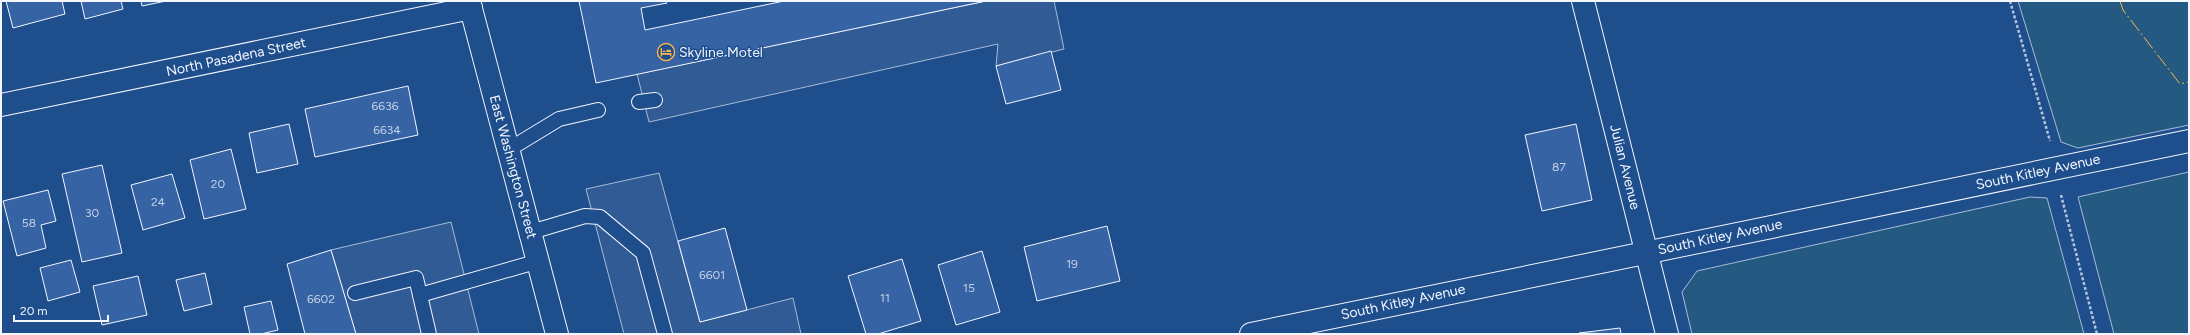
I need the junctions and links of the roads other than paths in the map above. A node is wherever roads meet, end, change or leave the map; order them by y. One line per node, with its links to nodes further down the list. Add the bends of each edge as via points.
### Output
1 (1583, 1): 10 (street, Julian Avenue)
2 (470, 5): 5 (street, North Pasadena Street); 8 (street, East Washington Street)
3 (655, 100): 4 (lane)
4 (639, 102)
5 (1, 105)
6 (598, 110): 8 (lane, via 559,119)
7 (2189, 140): 10 (street, South Kitley Avenue)
8 (508, 150): 9 (street, East Washington Street)
9 (531, 232): 11 (street, East Washington Street); 16 (lane, via 585,216 600,217 643,253)
10 (1647, 252): 17 (street, South Kitley Avenue); 18 (street, Julian Avenue)
11 (539, 261): 13 (lane); 15 (street, East Washington Street)
12 (355, 293): 13 (lane, via 416,278)
13 (420, 295): 14 (lane)
14 (429, 334)
15 (557, 334)
16 (665, 334)
17 (1252, 334)
18 (1667, 334)

